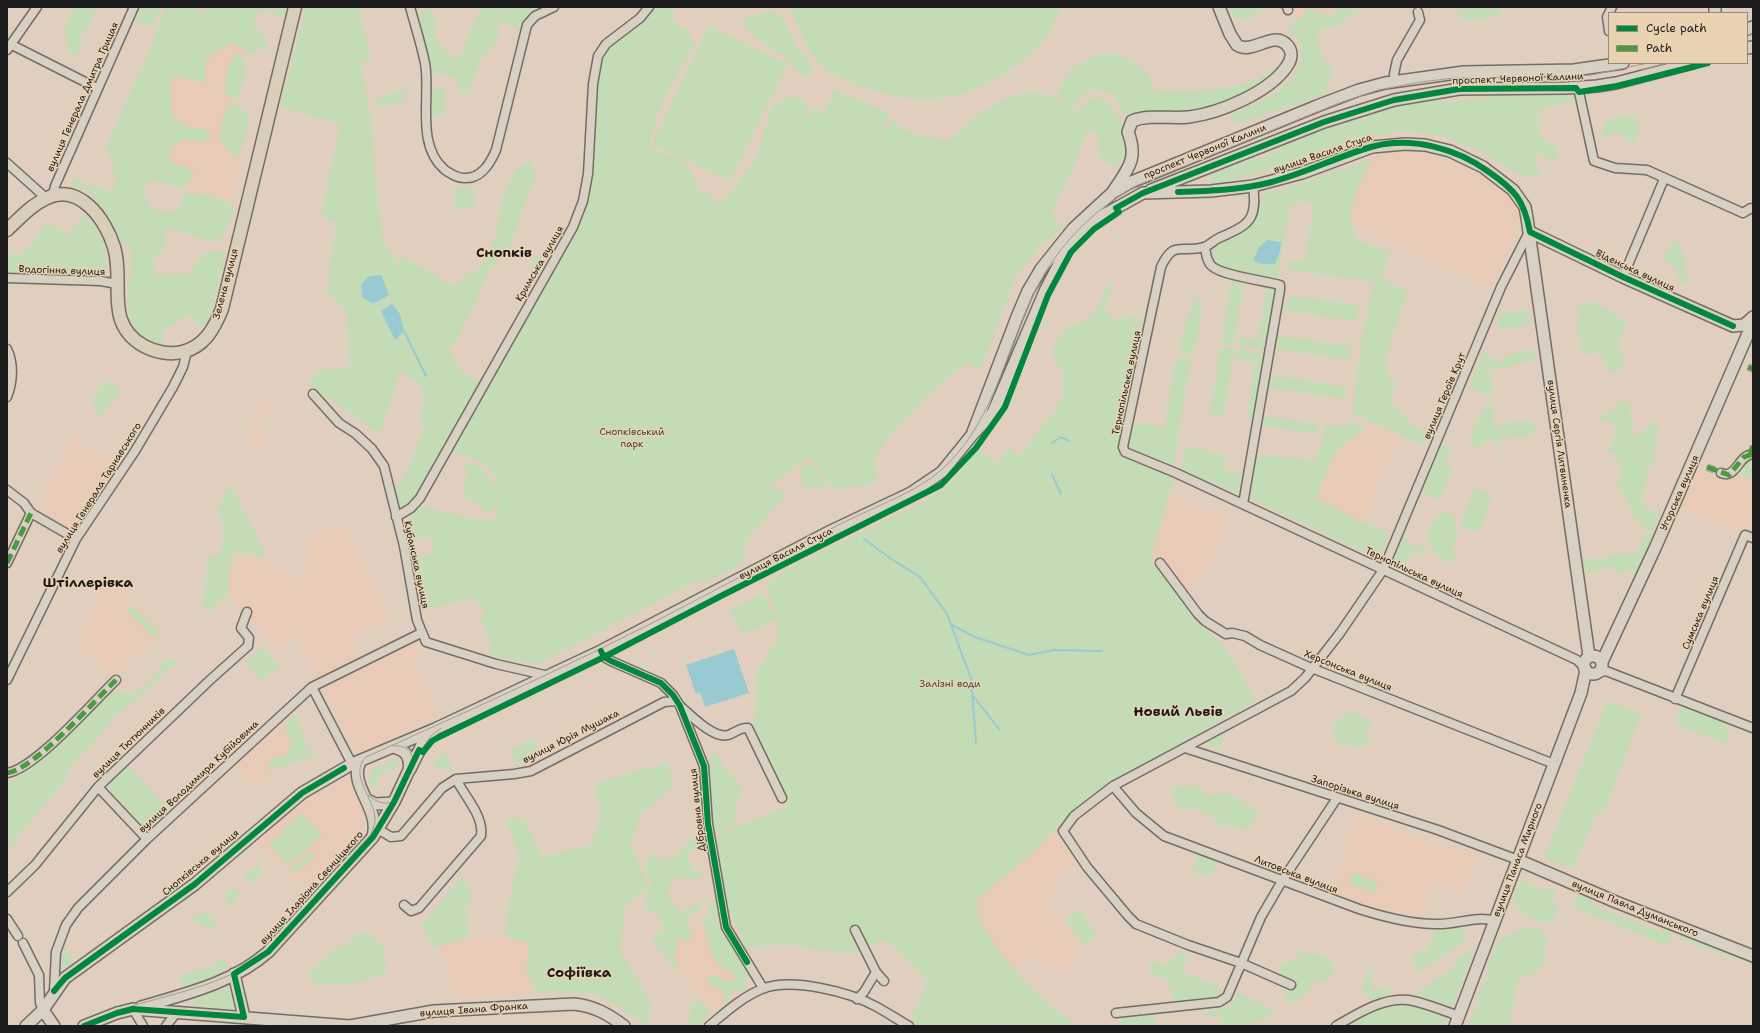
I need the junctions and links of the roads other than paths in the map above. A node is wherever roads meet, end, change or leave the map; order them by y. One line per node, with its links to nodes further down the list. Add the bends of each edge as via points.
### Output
1 (37, 7): 9 (street)
2 (134, 7): 14 (street, вулиця Генерала Дмитра Грицая)
3 (295, 7): 40 (main road, Зелена вулиця, via 222,309 205,340)
4 (410, 7): 5 (street, via 425,63 427,127 432,152 435,160 451,174 467,178 483,171 496,150 527,25 535,16)
5 (554, 7)
6 (648, 7): 49 (street, Кримська вулиця, via 640,18 606,44 598,56 593,84 588,174 584,201 573,227 420,498 411,508)
7 (1219, 7): 18 (main road, via 1237,45 1247,48 1280,40 1291,50 1291,59 1287,66 1255,93 1213,112 1189,117 1132,121 1128,132)
8 (1418, 12): 13 (street, via 1420,20 1394,68)
9 (9, 47): 14 (street)
10 (1620, 64): 12 (main road, проспект Червоної Калини)
11 (1689, 64): 15 (main road, проспект Червоної Калини, via 1616,83)
12 (1574, 70): 13 (main road, проспект Червоної Калини, via 1464,72); 15 (main road)
13 (1395, 81): 16 (main road, проспект Червоної Калини, via 1343,96)
14 (98, 88): 27 (street, вулиця Генерала Дмитра Грицая)
15 (1576, 88): 17 (main road, проспект Червоної Калини, via 1476,88 1413,96 1356,110); 22 (street, via 1594,161 1616,168 1646,170)
16 (1235, 140): 17 (main road); 21 (main road, проспект Червоної Калини)
17 (1243, 155): 20 (main road, проспект Червоної Калини)
18 (1133, 157): 21 (main road); 25 (main road)
19 (7, 163): 27 (street)
20 (1205, 169): 24 (main road, via 1203,181); 26 (main road, проспект Червоної Калини)
21 (1141, 177): 25 (main road, вулиця Василя Стуса)
22 (1664, 179): 28 (street, via 1743,213); 32 (street)
23 (1253, 186): 24 (main road, вулиця Василя Стуса); 30 (main road, вулиця Василя Стуса, via 1372,147 1425,145 1463,156 1500,179 1520,198); 31 (street, Тернопільська вулиця, via 1254,210 1250,221)
24 (1212, 191): 26 (main road, вулиця Василя Стуса)
25 (1112, 193): 43 (main road, вулиця Василя Стуса, via 1063,241 1034,280 1017,317)
26 (1143, 193): 43 (main road, вулиця Василя Стуса, via 1100,217 1066,251 1046,290 999,403)
27 (50, 196): 29 (main road, via 32,207); 34 (main road, Зелена вулиця, via 63,194 76,197 98,214 115,247)
28 (1753, 209)
29 (7, 230)
30 (1530, 232): 32 (main road, Віденська вулиця); 54 (street, вулиця Героїв Крут, via 1501,287); 58 (main road, вулиця Сергія Литвиненка)
31 (1205, 247): 47 (street, via 1209,263 1215,269 1280,285); 47 (street, Тернопільська вулиця, via 1174,249 1167,254 1161,267 1123,447 1125,452)
32 (1623, 277): 37 (main road, Віденська вулиця)
33 (7, 278): 34 (street, Водогінна вулиця, via 101,281)
34 (117, 284): 40 (main road, Зелена вулиця, via 118,310 129,334 138,342 159,352)
35 (1753, 317): 37 (main road, via 1744,325)
36 (1753, 322): 39 (main road, Угорська вулиця)
37 (1733, 326): 39 (main road, via 1739,336)
38 (7, 349): 42 (street, via 12,372)
39 (1741, 349): 58 (main road, Угорська вулиця, via 1606,656)
40 (187, 351): 51 (street, вулиця Генерала Тарнавського, via 183,367 173,387 135,451)
41 (313, 394): 49 (street, Кубанська вулиця, via 339,423 356,434 379,457 384,466)
42 (7, 397)
43 (972, 435): 57 (main road, вулиця Василя Стуса, via 942,472 911,493 831,531)
44 (1752, 451): 45 (street, via 1740,461 1731,474 1726,476)
45 (1721, 473)
46 (7, 490): 48 (street, via 24,503)
47 (1243, 504): 54 (street, Тернопільська вулиця)
48 (31, 513): 51 (street); 52 (street)
49 (396, 517): 56 (street, Кубанська вулиця)
50 (1749, 537): 64 (street, Сумська вулиця)
51 (76, 539): 61 (street, вулиця Генерала Тарнавського)
52 (7, 563)
53 (1160, 563): 59 (street, Херсонська вулиця, via 1205,621 1226,634 1245,636)
54 (1383, 570): 58 (street, Тернопільська вулиця); 59 (street, вулиця Героїв Крут)
55 (247, 612): 76 (street, вулиця Тютюнників, via 241,628 249,638 248,646)
56 (421, 633): 60 (street, via 426,642 496,664); 63 (street, вулиця Володимира Кубійовича)
57 (601, 651): 60 (main road, вулиця Василя Стуса); 65 (street, Дібровна вулиця, via 604,657 611,661 662,683)
58 (1592, 666): 64 (street, Тернопільська вулиця); 71 (main road, вулиця Панаса Мирного)
59 (1312, 668): 69 (street, вулиця Героїв Крут, via 1291,691); 71 (street, Херсонська вулиця)
60 (549, 676): 67 (main road, вулиця Василя Стуса)
61 (7, 680)
62 (116, 680): 73 (street, via 42,752 20,770)
63 (312, 687): 70 (street); 82 (street, вулиця Володимира Кубійовича)
64 (1675, 699): 66 (street, Тернопільська вулиця)
65 (676, 701): 74 (street, вулиця Юрія Мушака, via 664,702 530,771); 77 (street, via 718,735 728,735 740,728 748,728); 96 (street, Дібровна вулиця, via 704,766 708,824 726,927)
66 (1753, 728)
67 (435, 729): 68 (main road); 72 (main road, via 424,741)
68 (392, 747): 70 (main road); 72 (main road, via 407,753)
69 (1185, 748): 75 (street, вулиця Героїв Крут); 78 (street, Запорізька вулиця)
70 (356, 763): 79 (main road, via 358,781); 97 (main road, Снопківська вулиця, via 302,793 195,884 65,978)
71 (1554, 764): 83 (main road, вулиця Панаса Мирного)
72 (409, 770): 80 (main road)
73 (7, 773)
74 (456, 779): 81 (street, via 442,788 400,836 391,837); 86 (street, via 480,819 481,836 419,908 411,911)
75 (1113, 786): 84 (street, Литовська вулиця, via 1136,813 1164,836); 91 (street, вулиця Героїв Крут, via 1074,816 1063,831 1086,867 1136,924)
76 (98, 787): 82 (street); 85 (street, вулиця Тютюнників, via 35,865)
77 (782, 798)
78 (1337, 798): 83 (street, Запорізька вулиця, via 1438,830); 84 (street)
79 (367, 800): 80 (main road, via 375,804); 81 (main road, вулиця Іларіона Свєнціцького, via 373,814)
80 (393, 803): 81 (main road, вулиця Іларіона Свєнціцького)
81 (375, 833): 93 (main road, вулиця Іларіона Свєнціцького, via 268,952)
82 (147, 838): 97 (street, вулиця Володимира Кубійовича, via 78,908 66,926 56,952)
83 (1518, 860): 88 (main road, вулиця Панаса Мирного); 90 (main road, вулиця Павла Думанського)
84 (1282, 881): 88 (street, Литовська вулиця, via 1386,918 1437,924 1486,918); 91 (street, via 1261,917)
85 (7, 892)
86 (404, 905)
87 (7, 919): 101 (street, via 39,974 40,1003)
88 (1495, 920): 105 (main road, вулиця Панаса Мирного)
89 (855, 930): 92 (street)
90 (1753, 956)
91 (1241, 963): 95 (street); 103 (street, via 1227,997 1223,1000)
92 (876, 972): 94 (street); 99 (street)
93 (234, 974): 98 (main road, вулиця Іларіона Свєнціцького); 106 (main road)
94 (884, 982)
95 (1291, 985)
96 (763, 988): 99 (street, via 792,985 826,990); 113 (street)
97 (54, 991): 101 (main road, Снопківська вулиця)
98 (188, 994): 100 (main road, вулиця Іларіона Свєнціцького); 104 (main road)
99 (857, 999): 114 (street, via 876,1006)
100 (133, 1009): 102 (main road, вулиця Івана Франка); 109 (main road, вулиця Івана Франка); 110 (street)
101 (43, 1010): 107 (main road, Снопківська вулиця); 108 (main road)
102 (177, 1012): 104 (main road, вулиця Івана Франка); 111 (street)
103 (1116, 1012)
104 (188, 1013): 106 (main road, вулиця Івана Франка)
105 (1457, 1021): 115 (street, via 1408,1000 1397,1000 1369,1006)
106 (245, 1022): 112 (main road, вулиця Івана Франка, via 350,1026 434,1011 574,1004 603,1011)
107 (26, 1026)
108 (54, 1026)
109 (84, 1026)
110 (143, 1026)
111 (166, 1026)
112 (624, 1026)
113 (709, 1026)
114 (909, 1026)
115 (1336, 1026)

